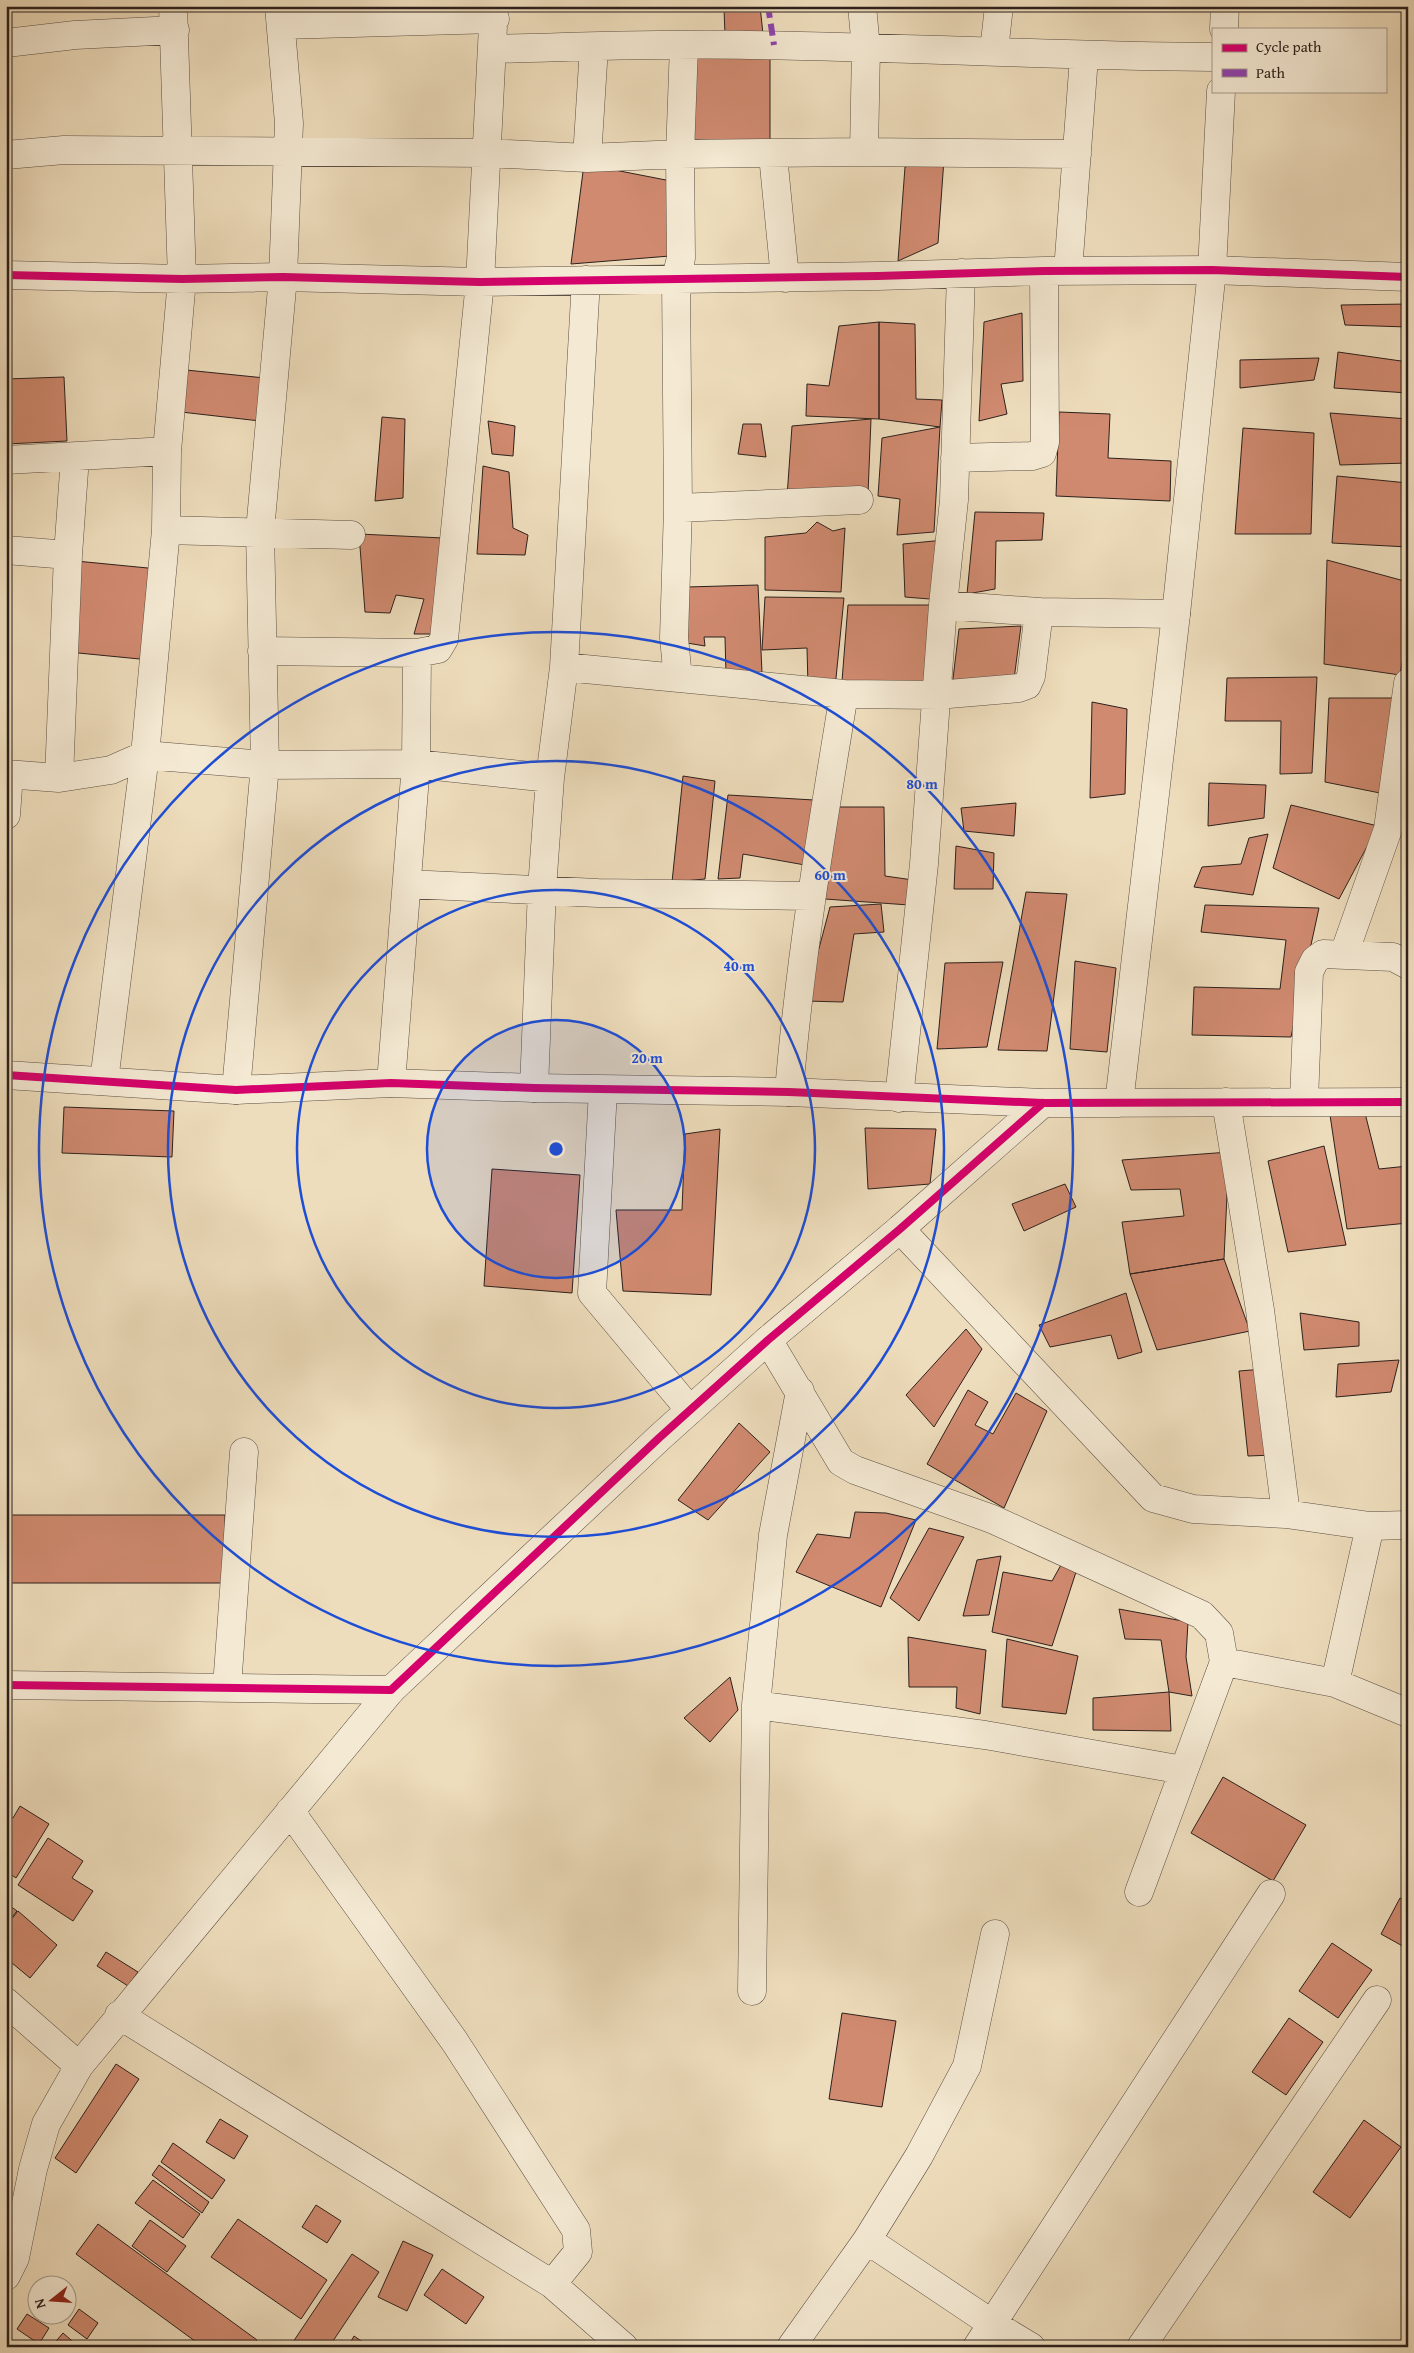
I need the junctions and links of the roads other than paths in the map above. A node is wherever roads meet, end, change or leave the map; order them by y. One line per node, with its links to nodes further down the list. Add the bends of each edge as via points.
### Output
1 (862, 6): 11 (street)
2 (999, 6): 13 (street)
3 (1225, 6): 7 (street)
4 (494, 13): 5 (street); 12 (street)
5 (280, 16): 18 (street)
6 (174, 18): 8 (street); 17 (street)
7 (1224, 28)
8 (6, 43)
9 (684, 45): 10 (street); 11 (street); 21 (street)
10 (594, 47): 12 (street); 25 (street)
11 (866, 48): 13 (street); 20 (street)
12 (493, 49): 19 (street)
13 (994, 51): 14 (street)
14 (1084, 56): 15 (street); 22 (street)
15 (1212, 57)
16 (1221, 92): 26 (street)
17 (179, 150): 18 (street); 23 (street, via 64,150); 34 (street)
18 (289, 152): 19 (street); 31 (street)
19 (487, 152): 25 (street); 36 (street)
20 (864, 152): 22 (street); 24 (street)
21 (680, 154): 24 (street); 25 (street); 32 (street, via 681,258)
22 (1078, 154): 27 (street)
23 (6, 155)
24 (773, 155): 33 (street)
25 (587, 158)
26 (1212, 270): 27 (street); 30 (street); 50 (street)
27 (1056, 271): 28 (street); 39 (street, via 1042,453)
28 (961, 273): 33 (street); 39 (street)
29 (6, 276): 34 (street)
30 (1408, 277)
31 (283, 278): 34 (street); 36 (street); 44 (street)
32 (676, 278): 33 (street); 35 (street); 42 (street)
33 (785, 278)
34 (182, 279): 37 (street)
35 (586, 280): 36 (street); 53 (street)
36 (480, 282): 52 (street, via 444,639 438,648)
37 (167, 451): 38 (street); 43 (street)
38 (75, 457): 40 (street); 47 (street)
39 (955, 458): 48 (street)
40 (6, 460)
41 (859, 500): 42 (street)
42 (678, 508): 54 (street, via 674,638)
43 (166, 530): 44 (street); 58 (street)
44 (260, 531): 45 (street); 51 (street)
45 (351, 535)
46 (6, 550): 47 (street)
47 (68, 554): 62 (street)
48 (943, 605): 49 (street); 57 (street)
49 (1039, 612): 50 (street); 57 (street, via 1032,676 1027,685)
50 (1176, 614): 81 (street)
51 (262, 651): 52 (street); 60 (street)
52 (417, 653): 59 (street)
53 (564, 667): 54 (street); 63 (street)
54 (678, 678): 56 (street)
55 (1408, 683): 68 (street, via 1388,829)
56 (844, 694): 57 (street); 67 (street)
57 (937, 696): 77 (street, via 924,864)
58 (146, 755): 60 (street); 62 (street, via 111,770); 71 (street)
59 (416, 764): 60 (street); 63 (street); 65 (street)
60 (265, 765): 74 (street)
61 (8, 774): 62 (street); 64 (street)
62 (59, 778)
63 (550, 778): 66 (street)
64 (6, 815)
65 (407, 884): 66 (street); 72 (street)
66 (542, 889): 67 (street, via 598,893); 73 (street)
67 (810, 896): 76 (street, via 796,1000)
68 (1344, 954): 69 (street, via 1393,958); 78 (street, via 1323,954 1315,960 1309,972)
69 (1408, 965)
70 (6, 1075): 71 (street)
71 (104, 1081): 74 (street)
72 (392, 1083): 73 (street); 74 (street)
73 (534, 1088): 75 (street)
74 (236, 1090)
75 (603, 1090): 76 (street); 86 (street, via 592,1293)
76 (789, 1092): 77 (street)
77 (899, 1098): 82 (street)
78 (1304, 1101): 79 (street); 80 (street)
79 (1226, 1102): 81 (street); 88 (street, via 1260,1310)
80 (1408, 1102)
81 (1119, 1103): 82 (street)
82 (1043, 1104): 83 (street)
83 (900, 1229): 84 (street); 88 (street, via 1153,1498 1193,1509)
84 (768, 1340): 85 (street); 86 (street)
85 (800, 1391): 91 (street, via 841,1462 854,1470 992,1519 1202,1615 1219,1633); 96 (street, via 773,1535)
86 (690, 1410): 95 (street)
87 (244, 1452): 94 (street)
88 (1286, 1514): 90 (street)
89 (1408, 1525): 90 (street)
90 (1370, 1526): 92 (street)
91 (1224, 1662): 92 (street); 98 (street)
92 (1335, 1683): 97 (street)
93 (6, 1685): 94 (street)
94 (227, 1687): 95 (street)
95 (391, 1690): 99 (street)
96 (756, 1705): 98 (street, via 985,1735); 103 (street)
97 (1408, 1713)
98 (1183, 1770): 100 (street)
99 (290, 1811): 106 (street); 110 (street, via 455,2042 576,2230 578,2252)
100 (1139, 1892)
101 (1271, 1894): 111 (street)
102 (995, 1934): 108 (street, via 967,2066 919,2156)
103 (752, 1990)
104 (1377, 2000): 116 (street)
105 (6, 2002): 107 (street)
106 (119, 2015): 107 (street); 110 (street)
107 (79, 2066): 109 (street, via 46,2124 32,2169 15,2258)
108 (867, 2240): 111 (street); 113 (street)
109 (6, 2276)
110 (552, 2284): 112 (street)
111 (991, 2323): 114 (street); 115 (street)
112 (624, 2347)
113 (791, 2347)
114 (976, 2347)
115 (1031, 2347)
116 (1141, 2347)

